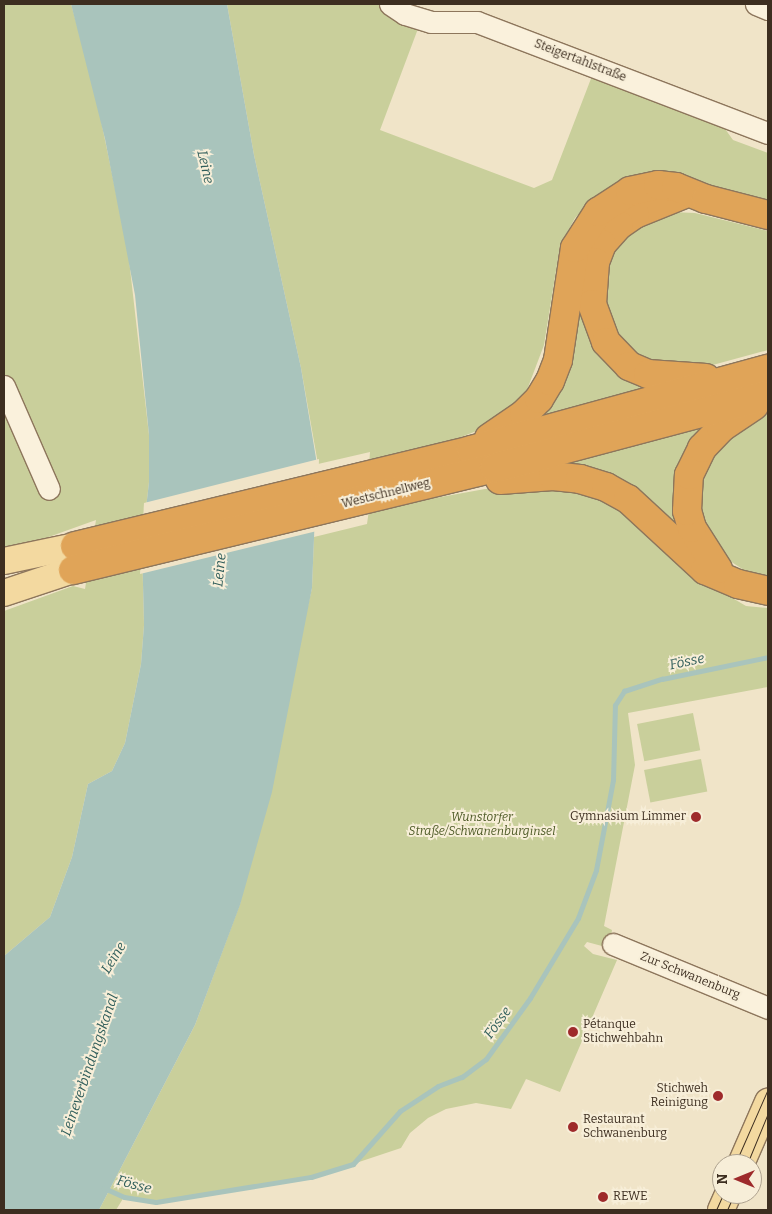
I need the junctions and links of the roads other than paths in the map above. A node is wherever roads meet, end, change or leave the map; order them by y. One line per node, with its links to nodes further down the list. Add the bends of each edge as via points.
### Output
1 (390, 4): 4 (street, Steigertahlstraße, via 405,14 431,22 477,22)
2 (756, 4): 3 (street)
3 (768, 9)
4 (768, 133)
5 (687, 193): 6 (highway); 8 (highway, via 635,214 619,225 602,244 592,280 597,324 616,357 648,374); 11 (highway, via 676,187 658,185 630,191 598,212 575,248 558,360 550,381 524,414)
6 (768, 215)
7 (768, 368): 8 (highway, Westschnellweg)
8 (730, 379): 11 (highway, Westschnellweg)
9 (4, 386): 12 (street)
10 (768, 396): 13 (highway, Westschnellweg); 16 (highway, via 721,428 702,448 689,475 687,510 692,528)
11 (471, 450): 13 (highway, Westschnellweg)
12 (49, 489)
13 (374, 489): 14 (highway, Westschnellweg); 16 (highway, via 525,476 580,479 606,487 628,499 704,570)
14 (74, 558): 15 (main road, Westschnellweg); 18 (main road, Westschnellweg)
15 (4, 560)
16 (723, 577): 17 (highway)
17 (768, 591)
18 (4, 593)
19 (613, 944): 20 (street, Zur Schwanenburg)
20 (768, 1008)
21 (768, 1102): 22 (main road)
22 (746, 1154)

